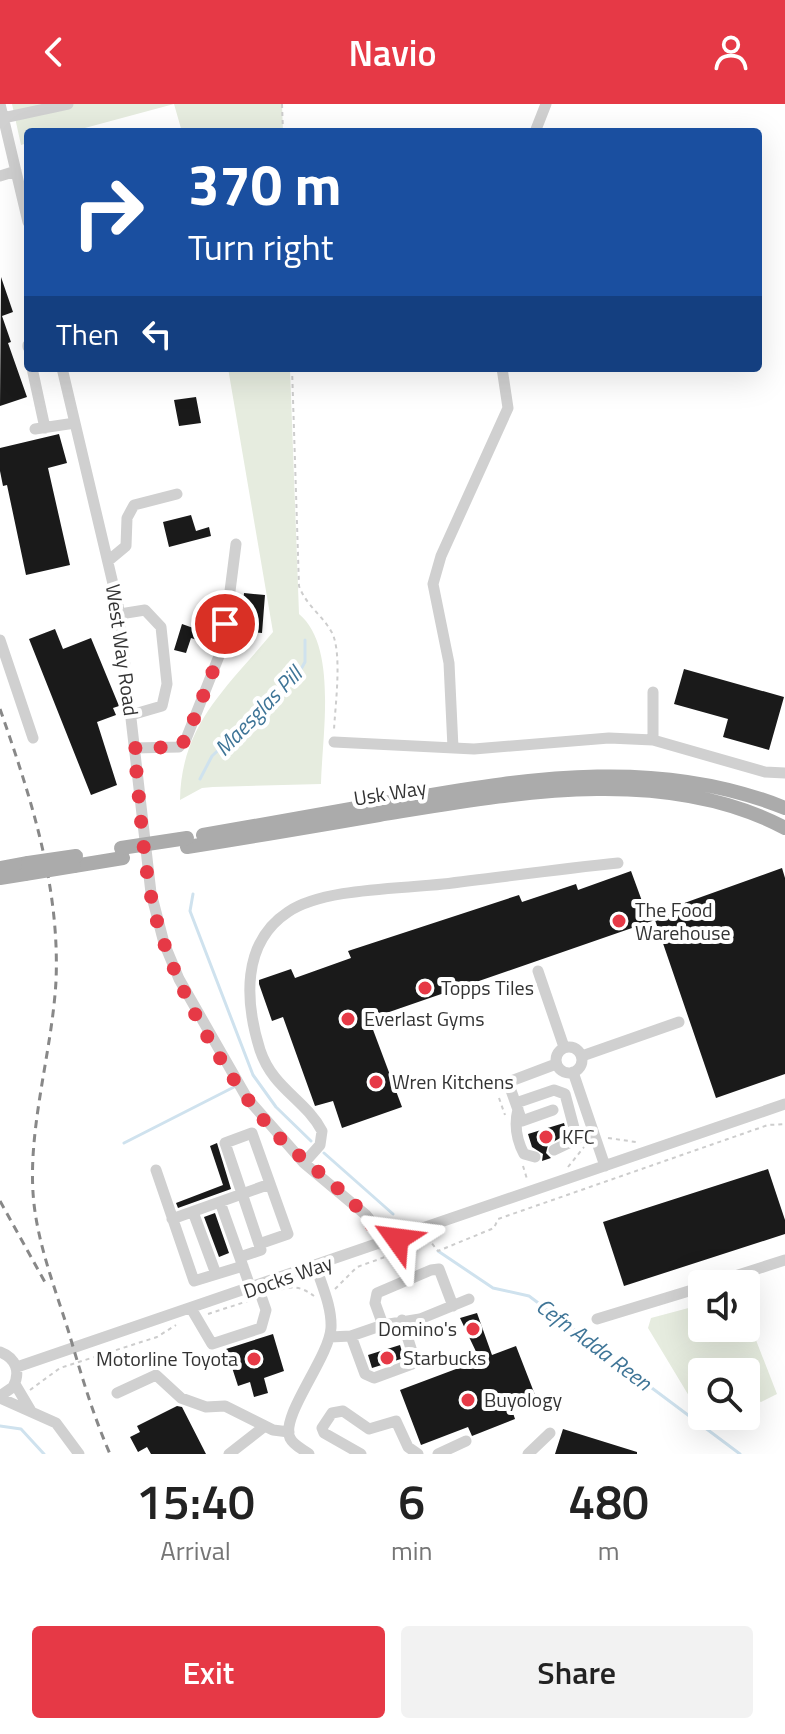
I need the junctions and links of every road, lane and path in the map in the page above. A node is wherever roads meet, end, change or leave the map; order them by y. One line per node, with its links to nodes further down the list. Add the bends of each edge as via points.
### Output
1 (0, 104): 5 (street)
2 (68, 104): 5 (street)
3 (282, 104): 6 (path)
4 (546, 104): 7 (street)
5 (3, 118): 8 (street)
6 (283, 128)
7 (537, 128)
8 (16, 171): 9 (street); 10 (street)
9 (0, 176)
10 (24, 184)
11 (33, 372): 15 (street, via 40,429)
12 (63, 372): 15 (street, West Way Road)
13 (292, 372): 25 (path, via 299,586 306,604 333,633)
14 (503, 372): 27 (street, via 508,408 433,584 449,663)
15 (75, 423): 18 (street, West Way Road)
16 (177, 494): 18 (street, via 134,505 127,518 126,546)
17 (236, 544): 26 (street, via 223,646 186,739 179,747)
18 (108, 561): 19 (street, West Way Road)
19 (120, 614): 22 (street, West Way Road); 22 (street, via 145,610 161,627 167,684 162,706)
20 (0, 640): 23 (street)
21 (653, 692): 24 (street)
22 (131, 715): 26 (street, West Way Road)
23 (33, 738)
24 (653, 740): 27 (street); 28 (street)
25 (334, 742): 27 (street)
26 (134, 748): 50 (street, West Way Road, via 153,906 179,979 247,1098)
27 (453, 748)
28 (785, 773)
29 (785, 808): 31 (main road, Usk Way, via 687,780 581,774 473,787)
30 (785, 828): 31 (main road, Usk Way, via 729,806 674,794 584,791 479,799)
31 (187, 842): 34 (main road, Usk Way, bridge)
32 (618, 863): 50 (street, via 374,891 316,900 288,912 258,943 250,969 250,1000 261,1053 275,1081 322,1131 320,1145)
33 (0, 868): 34 (main road, Usk Way)
34 (26, 869): 35 (main road, Usk Way)
35 (0, 878)
36 (538, 971): 38 (street)
37 (679, 1022): 39 (street)
38 (564, 1047): 39 (street, via 577,1049); 40 (street)
39 (582, 1056): 41 (street, via 580,1068)
40 (556, 1064): 41 (street, via 561,1071); 42 (street)
41 (573, 1072): 51 (street)
42 (508, 1082): 43 (street); 45 (street)
43 (495, 1087)
44 (785, 1104): 51 (street, Docks Way)
45 (517, 1106): 46 (street, via 522,1121); 48 (street, via 554,1090 565,1094 577,1139); 49 (street, via 514,1123 521,1148)
46 (553, 1110)
47 (785, 1124): 67 (path, via 768,1125 498,1219 494,1228 438,1251 430,1241 357,1267 334,1291)
48 (554, 1150)
49 (535, 1157)
50 (304, 1163): 59 (street, West Way Road, via 366,1215)
51 (605, 1166): 59 (street, Docks Way)
52 (156, 1170): 57 (street)
53 (270, 1184): 54 (street); 54 (street, via 252,1133 225,1143); 58 (street, via 288,1234)
54 (242, 1195): 55 (street); 58 (street)
55 (220, 1202): 56 (street); 61 (street)
56 (193, 1212): 57 (street); 64 (street)
57 (172, 1219): 64 (street, via 194,1281)
58 (259, 1244): 61 (street, via 261,1250)
59 (381, 1244): 62 (street, Docks Way)
60 (785, 1260): 63 (street)
61 (241, 1262): 64 (street); 65 (street)
62 (316, 1267): 65 (street, Docks Way); 67 (street)
63 (754, 1270)
64 (216, 1274)
65 (257, 1291): 67 (path, via 291,1286 314,1296); 70 (street, Docks Way); 70 (path); 70 (street, via 266,1310 261,1328 212,1344)
66 (688, 1291): 71 (street)
67 (325, 1293): 75 (street)
68 (469, 1299): 69 (street)
69 (453, 1306): 72 (street); 73 (street, via 444,1274 431,1270 377,1293)
70 (194, 1314): 77 (street, Docks Way); 81 (path, via 157,1337 60,1368)
71 (597, 1319)
72 (402, 1320): 73 (street); 74 (street, via 412,1364 374,1378 365,1374)
73 (383, 1325): 74 (street)
74 (351, 1336): 75 (street)
75 (330, 1337): 84 (street)
76 (0, 1352): 77 (street)
77 (17, 1367): 78 (street)
78 (15, 1384): 80 (street); 81 (street)
79 (117, 1393): 83 (street, via 156,1375 181,1398 206,1407 225,1406)
80 (0, 1397): 82 (street)
81 (21, 1397): 82 (street)
82 (31, 1411): 87 (street, via 62,1428)
83 (265, 1426): 84 (street); 88 (street)
84 (289, 1432): 89 (street)
85 (550, 1433): 93 (street)
86 (466, 1441): 92 (street)
87 (79, 1454)
88 (229, 1454)
89 (309, 1454)
90 (361, 1454): 91 (street, via 324,1433 332,1413 343,1411 369,1429 396,1421 408,1447)
91 (418, 1454)
92 (438, 1454)
93 (528, 1454)

